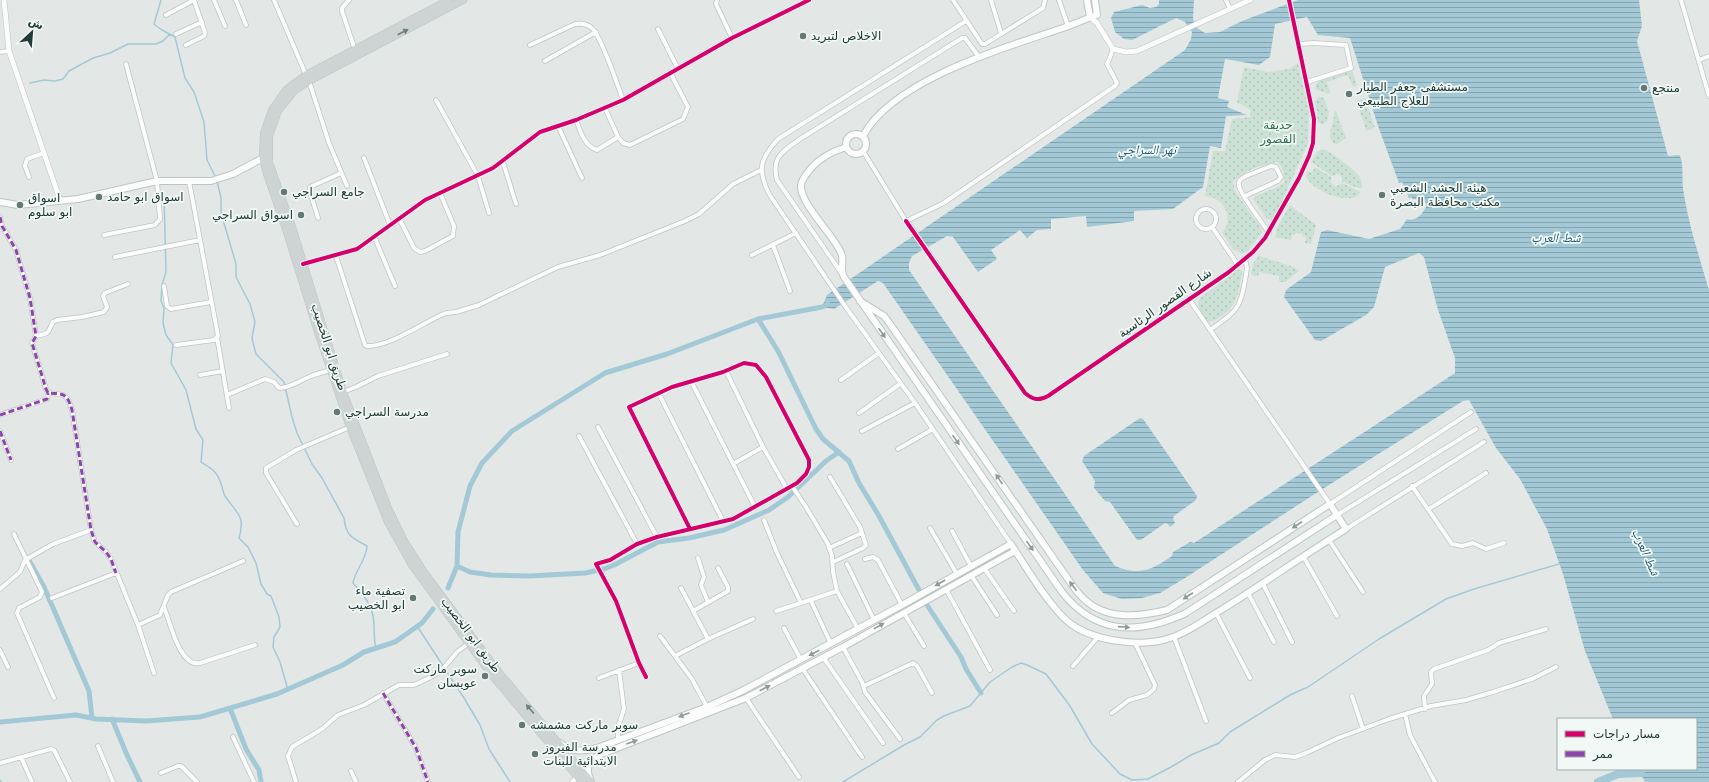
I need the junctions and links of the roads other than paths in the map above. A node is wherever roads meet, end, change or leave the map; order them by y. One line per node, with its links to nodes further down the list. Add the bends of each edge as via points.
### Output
1 (4, 0): 41 (street)
2 (194, 0): 22 (street); 26 (street)
3 (214, 0): 29 (street)
4 (236, 0): 28 (street)
5 (274, 0): 50 (street)
6 (349, 0): 40 (street, via 342,11)
7 (449, 0): 40 (main road, طريق ابو الخصيب)
8 (463, 0): 50 (main road, طريق ابو الخصيب, one-way to 8)
9 (717, 0): 35 (street, via 716,4)
10 (809, 0): 35 (street)
11 (953, 0): 25 (street)
12 (991, 0): 33 (street)
13 (1045, 0): 33 (street, via 1044,8)
14 (1059, 0): 30 (street)
15 (1087, 0): 24 (main road)
16 (1096, 0): 23 (main road)
17 (1226, 0): 21 (street)
18 (1250, 0): 21 (street)
19 (1289, 0): 36 (street, شارع القصور الرئاسية)
20 (1681, 0): 46 (street)
21 (1230, 9): 39 (street, via 1137,51)
22 (166, 15)
23 (1097, 15): 24 (main road); 27 (street)
24 (1090, 17): 27 (street); 30 (main road)
25 (966, 21): 33 (street, via 982,44); 66 (street, via 778,138 767,150)
26 (202, 22): 34 (street); 37 (street, via 205,28 204,36)
27 (1097, 23): 39 (street)
28 (246, 25)
29 (224, 26)
30 (1068, 26): 44 (main road)
31 (658, 29): 48 (street)
32 (596, 32): 38 (street, via 586,25 575,24); 45 (street); 54 (street)
33 (1001, 33)
34 (176, 34)
35 (732, 38): 48 (street)
36 (1299, 44): 51 (street, شارع القصور الرئاسية); 51 (street, via 1346,45 1351,68)
37 (186, 45)
38 (530, 45)
39 (1113, 49): 83 (street, via 1107,64 1117,83 1115,86 942,204)
40 (355, 50): 50 (main road, طريق ابو الخصيب)
41 (9, 51): 42 (street); 62 (street)
42 (0, 52)
43 (1709, 56): 46 (street)
44 (979, 57): 58 (main road, via 951,68 902,97 884,110); 98 (street, via 965,38 962,38 800,139 778,156 775,164 777,180)
45 (545, 60)
46 (1698, 60): 52 (street)
47 (126, 64): 71 (street)
48 (678, 69): 49 (street)
49 (671, 74): 54 (street); 59 (street, via 688,107 683,119 630,145 623,143)
50 (307, 78): 63 (main road, طريق ابو الخصيب, via 286,90 272,110 264,133); 67 (street); 96 (main road, طريق ابو الخصيب, via 280,108 271,128 268,145 272,171)
51 (1307, 82): 87 (street, شارع القصور الرئاسية, via 1314,120 1313,143 1299,178)
52 (1709, 96)
53 (436, 100): 68 (street)
54 (623, 100): 55 (street)
55 (605, 108): 56 (street); 59 (street)
56 (576, 120): 57 (street); 59 (street, via 590,148 597,150)
57 (558, 126): 65 (street, via 540,132); 70 (street)
58 (863, 136): 60 (main road, via 857,133 850,135 846,140); 61 (main road, via 867,142)
59 (618, 137)
60 (846, 147): 61 (main road, via 854,154); 98 (main road, via 819,160 806,174 801,185 804,199 842,254)
61 (863, 151): 83 (street)
62 (44, 153): 69 (street, via 27,159 25,166); 76 (street)
63 (263, 158): 72 (main road, via 221,179); 107 (main road, طريق ابو الخصيب)
64 (364, 158): 84 (street)
65 (503, 162): 68 (street); 78 (street)
66 (761, 170): 86 (street, via 770,194); 93 (street, via 733,184 699,214 685,221 600,255 558,267 479,305 446,313 373,346 365,345)
67 (341, 173): 73 (street); 81 (street, via 310,187)
68 (478, 176): 74 (street); 79 (street)
69 (29, 178)
70 (582, 178)
71 (157, 181): 72 (main road); 76 (main road, via 78,199); 88 (street, via 159,222 155,225)
72 (189, 181): 90 (street)
73 (347, 186)
74 (440, 193): 82 (street); 82 (street, via 454,226 453,236 420,252 414,248)
75 (1245, 196): 75 (street, via 1239,187 1242,178 1272,166 1276,167 1281,177 1278,181); 87 (street)
76 (60, 200): 77 (main road, via 18,205)
77 (0, 202)
78 (516, 204)
79 (489, 213)
80 (0, 217): 108 (street, via 22,268)
81 (318, 218)
82 (399, 218): 84 (street)
83 (907, 222): 104 (street, شارع القصور الرئاسية, via 1025,393 1036,400 1048,396)
84 (390, 225): 89 (street)
85 (1212, 227): 85 (street, via 1216,222 1214,213 1206,209 1200,211 1196,217 1199,226); 97 (street)
86 (796, 233): 91 (street); 111 (street)
87 (1269, 233): 95 (street, شارع القصور الرئاسية)
88 (104, 234)
89 (374, 236): 93 (street, via 357,249); 101 (street)
90 (200, 240): 94 (street); 105 (street)
91 (773, 245): 92 (street); 102 (street)
92 (752, 255)
93 (336, 256): 96 (street)
94 (115, 257)
95 (1244, 259): 97 (street, شارع القصور الرئاسية); 106 (street, via 1247,269 1240,303 1232,314)
96 (303, 264): 107 (main road, طريق ابو الخصيب)
97 (1238, 265): 104 (street, شارع القصور الرئاسية)
98 (843, 276): 103 (main road)
99 (128, 284): 108 (street, via 104,293 107,307 104,312 82,318 57,320 53,322 47,334)
100 (164, 286): 105 (street, via 167,306 171,309)
101 (395, 286)
102 (790, 291)
103 (859, 299): 146 (main road, one-way to 103, via 1168,610 1122,616 1095,608 1081,597 884,316); 149 (main road, one-way to 149, via 1062,592 1080,611 1093,620 1106,625 1138,628 1168,621 1186,613)
104 (1189, 299): 106 (street, شارع القصور الرئاسية)
105 (212, 302): 109 (street)
106 (1210, 330): 146 (street, شارع القصور الرئاسية)
107 (320, 331): 113 (main road, طريق ابو الخصيب); 120 (main road, طريق ابو الخصيب)
108 (36, 336): 121 (street, via 32,343)
109 (217, 337): 110 (street, via 214,340); 114 (street)
110 (176, 345)
111 (879, 353): 117 (street); 119 (street)
112 (447, 354): 120 (street, via 378,376)
113 (330, 370): 123 (street, via 281,388 265,379); 129 (main road, طريق ابو الخصيب)
114 (223, 371): 116 (street); 123 (street)
115 (726, 371): 118 (street); 137 (street); 144 (street, via 744,363 756,364 764,372 809,460 806,474)
116 (200, 375)
117 (840, 380)
118 (691, 381): 122 (street); 140 (street)
119 (900, 384): 124 (street); 127 (street)
120 (343, 392): 229 (main road, طريق ابو الخصيب, via 388,508 404,540)
121 (48, 393): 128 (street, via 47,399); 156 (street, via 61,393 68,398 72,410)
122 (659, 394): 151 (street); 154 (street, via 629,407)
123 (227, 395): 125 (street)
124 (915, 403): 131 (street); 134 (street)
125 (229, 408)
126 (1471, 412): 146 (street)
127 (859, 413)
128 (0, 414)
129 (350, 427): 152 (street, via 296,450 268,466 265,471); 212 (main road, طريق ابو الخصيب, via 399,544)
130 (598, 427): 160 (street)
131 (932, 429): 138 (street); 164 (street)
132 (1476, 429): 149 (street)
133 (0, 431): 139 (street)
134 (862, 431)
135 (579, 436): 163 (street)
136 (1484, 442): 143 (street)
137 (763, 447): 140 (street); 145 (street)
138 (898, 449)
139 (11, 460)
140 (733, 464): 147 (street)
141 (1486, 473): 148 (street)
142 (830, 477): 158 (street)
143 (1412, 486): 148 (street); 155 (street)
144 (794, 488): 145 (street); 165 (street)
145 (787, 490): 147 (street)
146 (1328, 502): 149 (main road)
147 (755, 507): 151 (street, via 733,519)
148 (1429, 509): 162 (street, via 1452,544 1457,546 1473,543 1486,549)
149 (1337, 515): 155 (main road)
150 (764, 520): 190 (street)
151 (723, 521): 154 (street)
152 (297, 524)
153 (930, 528): 178 (street)
154 (690, 529): 160 (street)
155 (1346, 529): 161 (main road)
156 (91, 530): 170 (street, via 53,544); 177 (street, via 95,542 111,559)
157 (952, 531): 174 (street)
158 (862, 533): 165 (street); 172 (street, via 866,545)
159 (14, 534): 170 (street)
160 (657, 537): 163 (street)
161 (1329, 540): 167 (main road); 185 (street)
162 (1504, 543)
163 (637, 544): 222 (street, via 610,560 596,564 616,601)
164 (1011, 544): 166 (main road); 174 (main road)
165 (829, 548): 172 (street)
166 (1015, 551): 176 (main road); 207 (main road, via 1062,615 1071,624)
167 (1303, 556): 180 (main road); 199 (street)
168 (698, 558): 189 (street, via 704,577 701,585)
169 (865, 559): 191 (street, via 873,557 878,560)
170 (25, 560): 182 (street, via 20,572); 238 (street, via 42,595 19,608 17,613)
171 (243, 561): 192 (street, via 171,592)
172 (833, 562): 184 (street)
173 (847, 564): 201 (street)
174 (971, 566): 178 (main road)
175 (718, 568): 189 (street, via 728,590)
176 (984, 568): 179 (main road); 195 (street)
177 (116, 574): 187 (street); 202 (street)
178 (957, 574): 191 (main road, one-way to 191)
179 (971, 575): 183 (main road); 198 (street)
180 (1263, 584): 186 (main road); 211 (street)
181 (682, 588): 193 (street)
182 (0, 589)
183 (946, 589): 196 (main road); 228 (street)
184 (837, 591): 188 (street); 204 (street)
185 (1363, 592)
186 (1248, 593): 197 (main road); 210 (street)
187 (52, 598)
188 (811, 601): 190 (street); 214 (street)
189 (708, 602): 193 (street)
190 (801, 603): 194 (street)
191 (902, 605): 201 (main road)
192 (164, 607): 202 (street, via 160,615); 215 (street, via 180,650 193,664)
193 (693, 611): 209 (street)
194 (776, 611)
195 (1014, 611)
196 (904, 613): 216 (main road, one-way to 196); 217 (street)
197 (1216, 613): 208 (main road); 233 (street)
198 (997, 614)
199 (1337, 616)
200 (753, 619): 209 (street)
201 (874, 620): 204 (main road)
202 (138, 625): 230 (street)
203 (784, 628): 221 (street)
204 (858, 629): 214 (main road)
205 (1546, 629): 241 (street, via 1499,643 1488,650 1434,669 1431,672 1432,684 1424,696)
206 (660, 636): 219 (street)
207 (1098, 637): 213 (main road); 223 (street)
208 (1174, 637): 213 (main road); 244 (street)
209 (708, 639): 219 (street)
210 (1274, 642)
211 (1292, 642)
212 (469, 643): 229 (main road, طريق ابو الخصيب); 235 (street, via 457,652 441,671 429,678)
213 (1135, 643): 242 (street, via 1155,685 1154,689 1147,695 1128,700)
214 (831, 644): 221 (main road, one-way to 221)
215 (255, 645)
216 (842, 646): 220 (main road); 234 (street)
217 (924, 646)
218 (0, 650): 224 (street)
219 (675, 656): 240 (street, via 692,679)
220 (823, 657): 226 (main road); 250 (street)
221 (801, 660): 240 (main road)
222 (639, 663): 227 (street); 231 (street)
223 (1073, 666)
224 (8, 667)
225 (1556, 667): 241 (street, via 1532,679 1499,690)
226 (802, 668): 239 (main road, one-way to 226); 253 (street)
227 (619, 670): 232 (street); 249 (street, via 624,709 618,727)
228 (990, 670)
229 (494, 671): 247 (main road, طريق ابو الخصيب, one-way to 229); 258 (main road, طريق ابو الخصيب)
230 (154, 673)
231 (646, 677)
232 (599, 678)
233 (1250, 678)
234 (864, 686): 236 (street, via 913,663); 248 (street, via 865,692)
235 (383, 693): 265 (street, via 364,705 338,716 292,747 288,756); 267 (street, via 416,748)
236 (932, 693)
237 (1352, 696): 245 (street)
238 (54, 698)
239 (746, 698): 257 (street); 259 (main road, one-way to 239, via 587,767 599,754)
240 (706, 707): 249 (main road, one-way to 249)
241 (1425, 709): 243 (street)
242 (1112, 713)
243 (1405, 714): 245 (street); 269 (street, via 1410,735)
244 (1206, 720)
245 (1363, 729): 268 (street, via 1295,757 1275,754)
246 (233, 737): 264 (street)
247 (554, 738): 249 (main road, via 565,747 584,751); 259 (main road, طريق ابو الخصيب)
248 (900, 739)
249 (618, 740)
250 (883, 743)
251 (98, 746): 262 (street)
252 (21, 757): 254 (street); 260 (street); 261 (street, via 54,750)
253 (862, 757)
254 (0, 763)
255 (351, 771): 266 (street)
256 (161, 773): 263 (street, via 181,766)
257 (799, 777)
258 (577, 780)
259 (591, 781)
260 (32, 782)
261 (70, 782)
262 (113, 782)
263 (197, 782)
264 (254, 782)
265 (296, 782)
266 (356, 782)
267 (428, 782)
268 (1238, 782)
269 (1435, 782)

